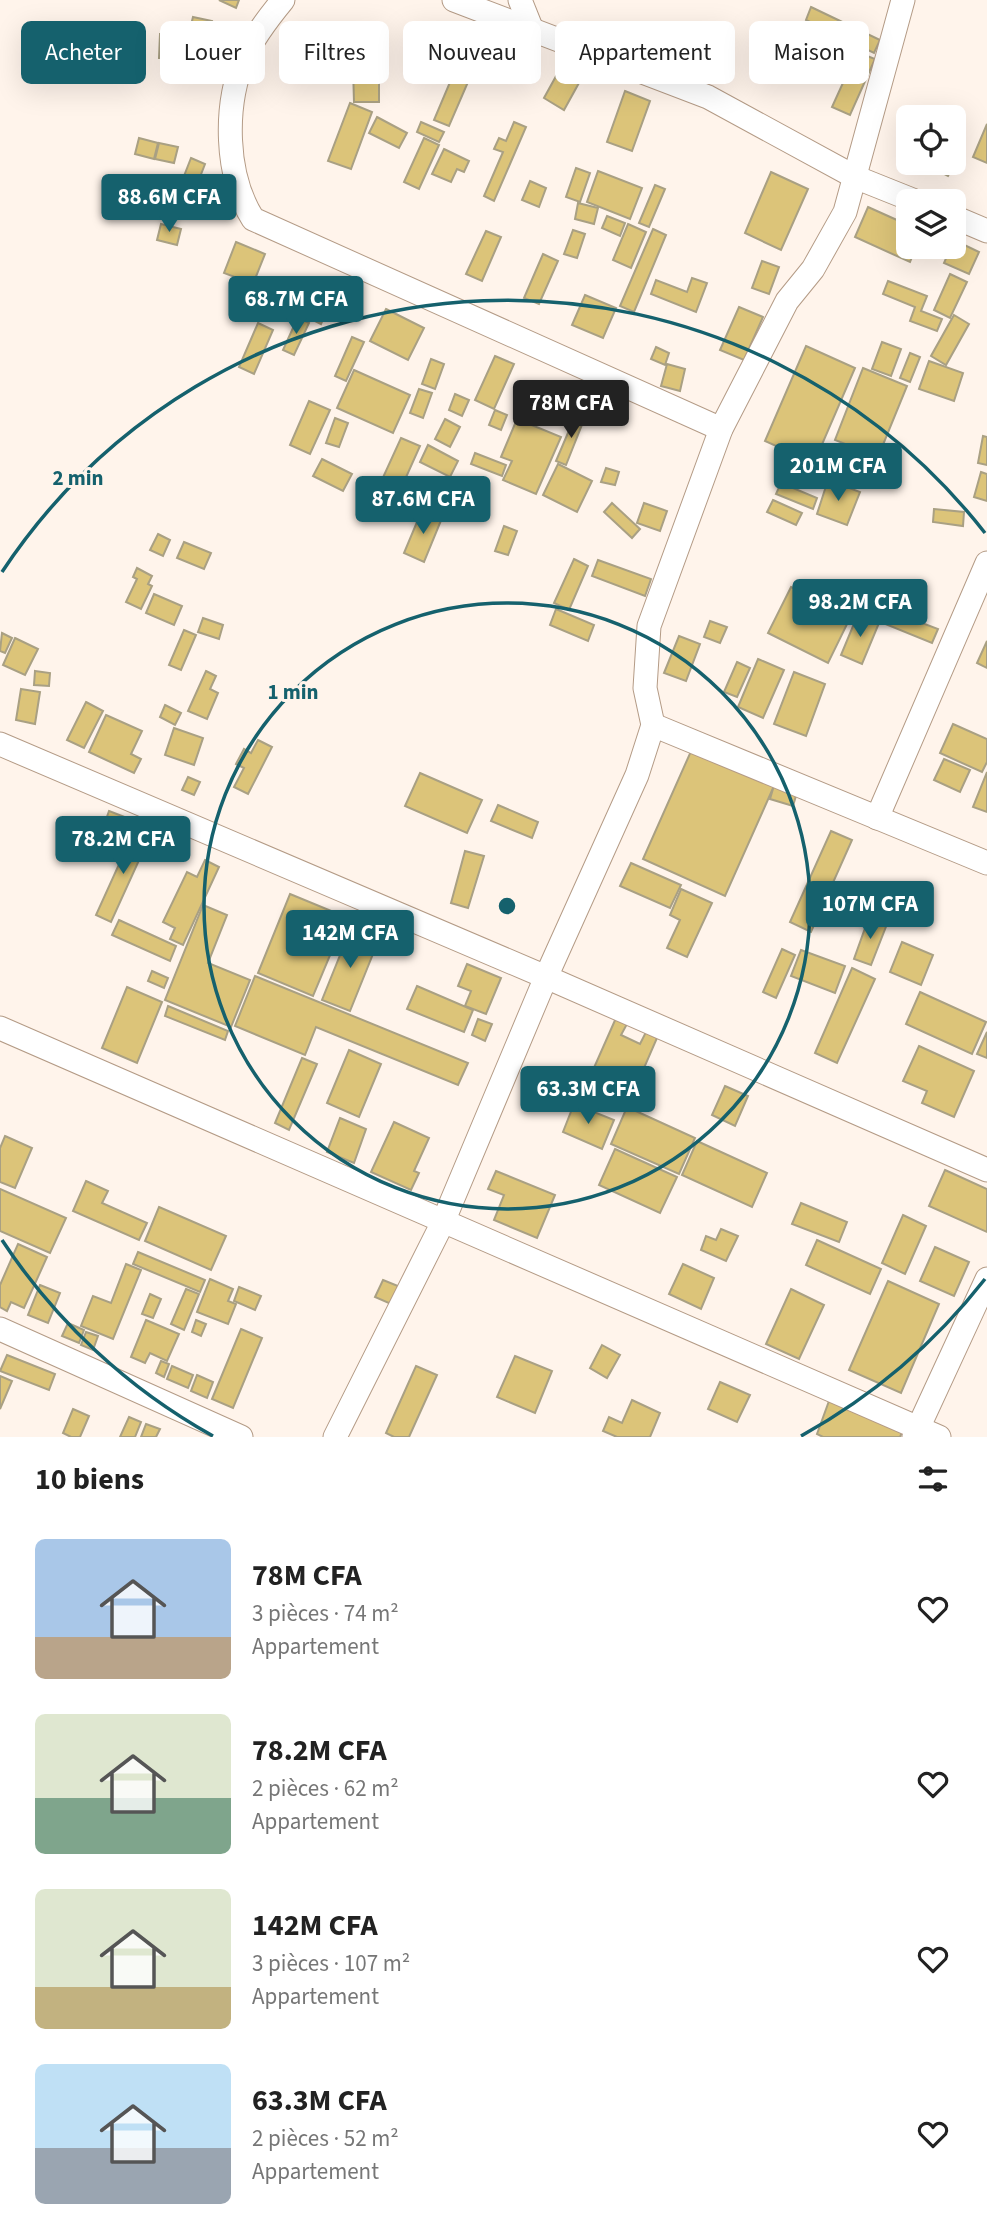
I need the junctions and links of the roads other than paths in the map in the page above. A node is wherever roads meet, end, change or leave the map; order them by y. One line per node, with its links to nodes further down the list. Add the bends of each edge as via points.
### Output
1 (283, 0): 12 (street, via 245,57 232,97 235,174 253,219)
2 (454, 0): 5 (street)
3 (520, 0): 6 (street)
4 (904, 0): 8 (street)
5 (509, 21)
6 (528, 21)
7 (541, 33): 8 (street, via 708,97)
8 (855, 177): 9 (street); 12 (street, via 845,212 813,269 787,301)
9 (896, 193)
10 (966, 223): 11 (street)
11 (987, 231)
12 (721, 429): 14 (street, via 649,626 645,688)
13 (987, 563): 16 (street)
14 (653, 725): 16 (street); 18 (street, via 637,775)
15 (0, 744): 18 (street)
16 (877, 818): 17 (street)
17 (987, 863)
18 (546, 977): 20 (street); 21 (street)
19 (0, 1028): 21 (street)
20 (987, 1170)
21 (443, 1222): 24 (street); 26 (street)
22 (987, 1279): 24 (street)
23 (0, 1329): 25 (street)
24 (924, 1434)
25 (241, 1437)
26 (335, 1437)

